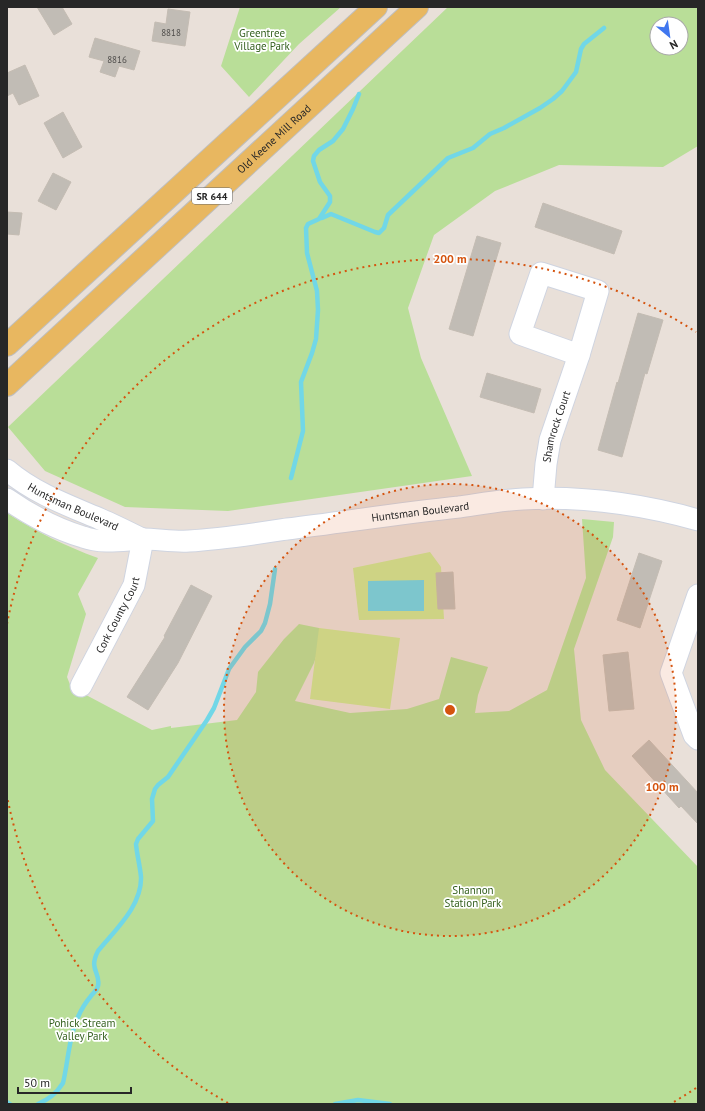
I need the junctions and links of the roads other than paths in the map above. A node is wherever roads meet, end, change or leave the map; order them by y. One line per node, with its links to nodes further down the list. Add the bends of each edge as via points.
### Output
1 (376, 7): 3 (main road, SR 644)
2 (417, 7): 5 (main road, Old Keene Mill Road / SR 644)
3 (7, 345)
4 (579, 355): 8 (street, Shamrock Court, via 550,440)
5 (7, 385)
6 (7, 470): 10 (street, Huntsman Boulevard, via 60,503)
7 (7, 499): 10 (street, Huntsman Boulevard, via 23,510 84,538 113,542)
8 (543, 499): 9 (street, Huntsman Boulevard, via 633,505); 10 (street, Huntsman Boulevard, via 522,499 440,509 224,538 186,541)
9 (698, 520)
10 (142, 539): 12 (street, Cork County Court, via 134,585)
11 (698, 595): 13 (street, via 671,673 694,735)
12 (81, 686)
13 (698, 739)

